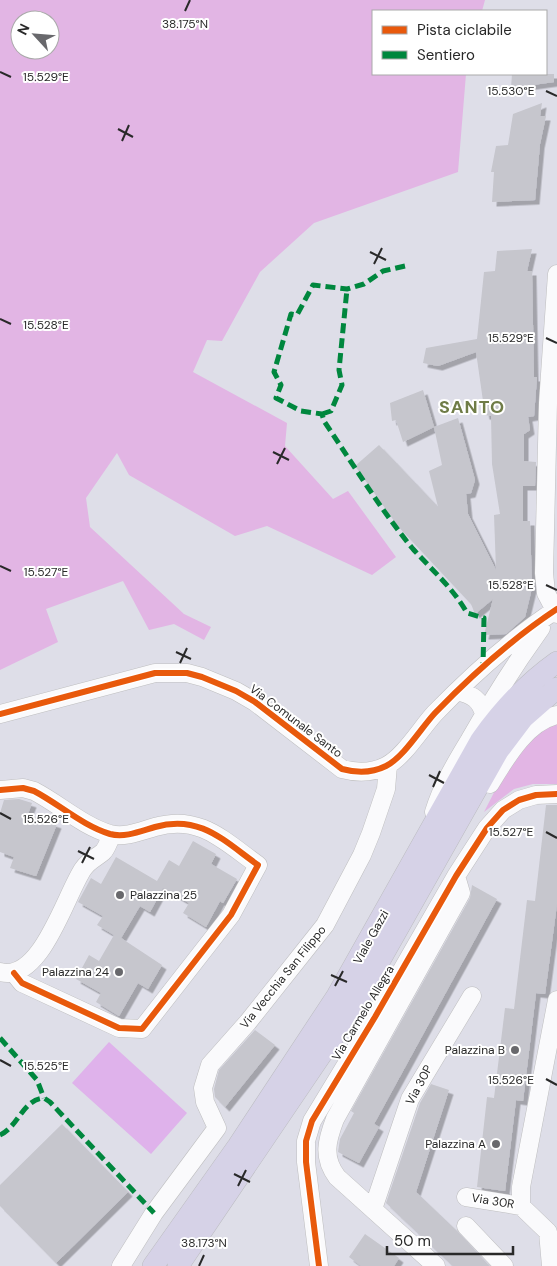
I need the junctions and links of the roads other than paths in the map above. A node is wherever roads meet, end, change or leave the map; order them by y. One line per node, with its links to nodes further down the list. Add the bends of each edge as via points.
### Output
1 (557, 274): 2 (street, via 548,403 544,573 546,592)
2 (557, 611): 5 (street); 7 (street, via 521,656)
3 (557, 662): 14 (main road, Viale Gazzi, via 525,687 496,719)
4 (557, 688): 16 (main road, Viale Gazzi, via 538,702 508,735)
5 (458, 690): 7 (street, via 473,696 482,705); 9 (street)
6 (0, 714): 9 (street, Via Comunale Santo, via 155,673 187,673 243,694 342,769 366,772)
7 (484, 714): 14 (street, via 441,790)
8 (557, 715): 16 (street, via 535,725 526,735)
9 (388, 765): 21 (street, Via Vecchia San Filippo, via 386,789 371,833 326,925 210,1065 205,1076 204,1095)
10 (0, 790): 15 (street, via 23,788 34,791)
11 (557, 794): 12 (street)
12 (519, 800): 13 (street); 17 (street, Via Carmelo Allegra, via 503,810 487,828)
13 (557, 805)
14 (427, 834): 22 (main road, Viale Gazzi, via 342,988)
15 (112, 835): 18 (street, via 104,851 88,861 82,870 39,954 24,969); 18 (street, via 124,836 166,824 194,824 210,831 258,865 231,915 142,1029 119,1028 22,984)
16 (434, 861): 30 (main road, Viale Gazzi, via 354,1006)
17 (456, 876): 25 (street, Via Carmelo Allegra, via 460,893 340,1110 328,1140 327,1157 334,1172); 31 (street, Via Carmelo Allegra, via 309,1131 306,1162)
18 (7, 972)
19 (472, 996): 25 (street, Via 30P, via 410,1099)
20 (557, 1000): 24 (street, via 521,1187)
21 (217, 1128): 22 (street, Via Vecchia San Filippo); 28 (street, via 154,1213)
22 (238, 1146): 29 (main road, Viale Gazzi)
23 (466, 1197): 24 (street, Via 30R)
24 (521, 1206): 27 (street)
25 (373, 1209): 32 (street, Via Carmelo Allegra)
26 (466, 1226): 33 (street)
27 (552, 1228): 34 (street)
28 (121, 1266)
29 (153, 1266)
30 (178, 1266)
31 (320, 1266)
32 (436, 1266)
33 (504, 1266)
34 (551, 1266)

